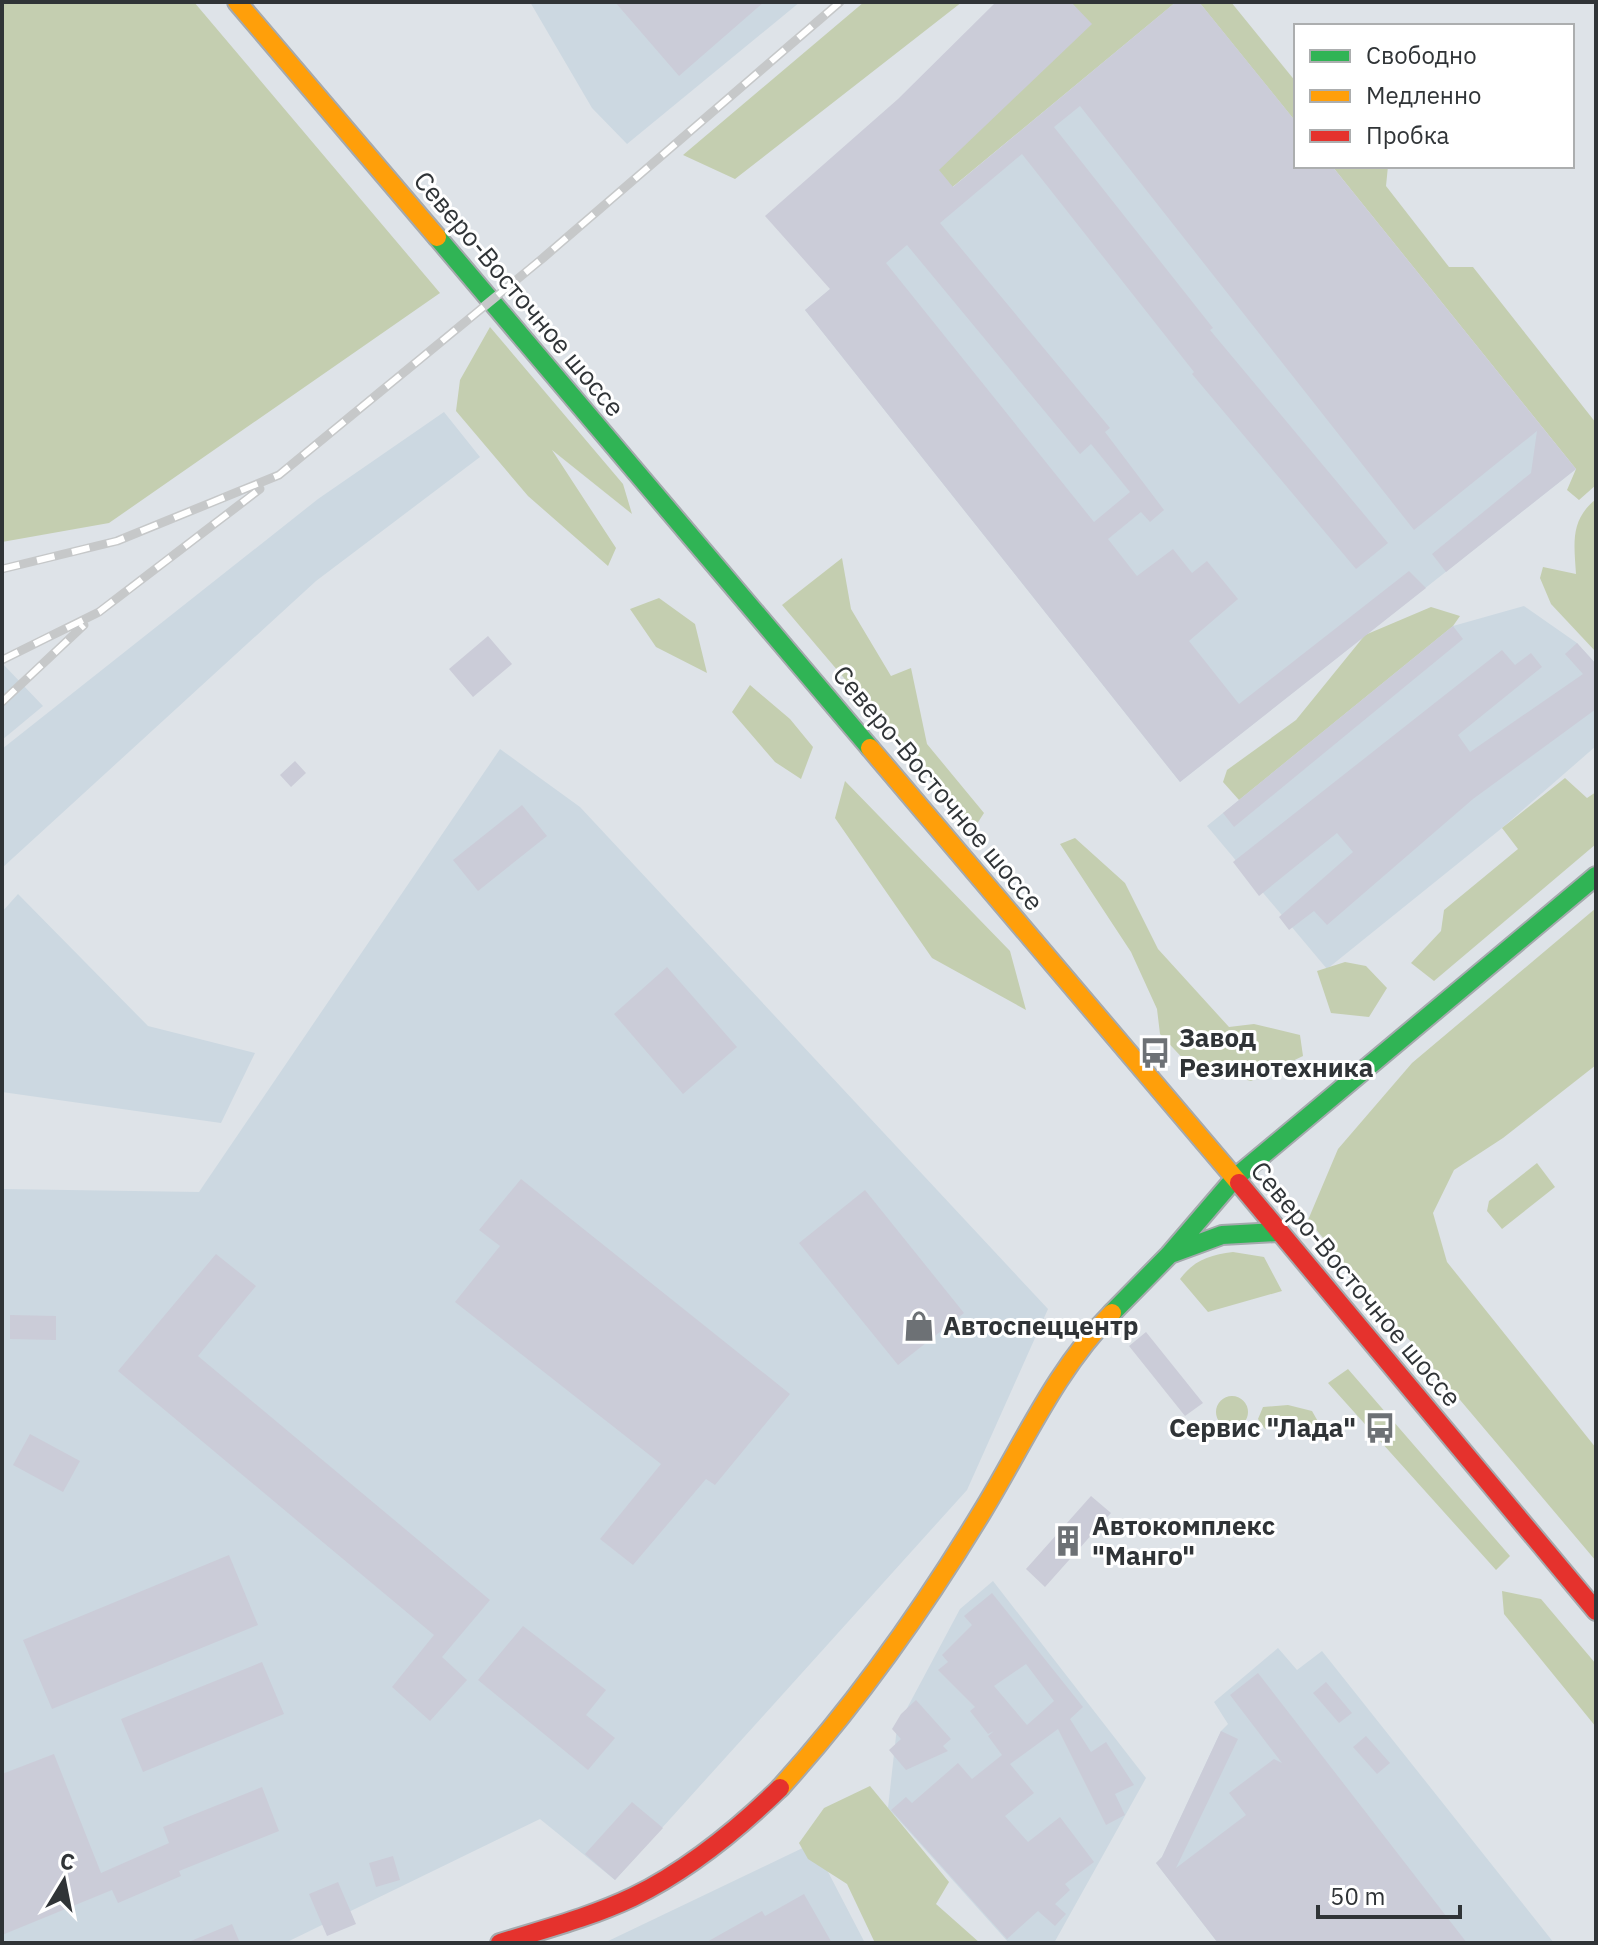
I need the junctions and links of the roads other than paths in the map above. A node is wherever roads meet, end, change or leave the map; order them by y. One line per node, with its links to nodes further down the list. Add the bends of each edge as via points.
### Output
1 (237, 2): 3 (main road, Северо-Восточное шоссе)
2 (1596, 876): 3 (main road)
3 (1235, 1178): 4 (main road, Северо-Восточное шоссе); 5 (main road)
4 (1278, 1232): 5 (main road, via 1222,1235); 6 (main road, Северо-Восточное шоссе)
5 (1169, 1255): 7 (main road, via 1126,1295 1068,1365 917,1614 804,1762 748,1817 647,1890)
6 (1596, 1611)
7 (500, 1943)

